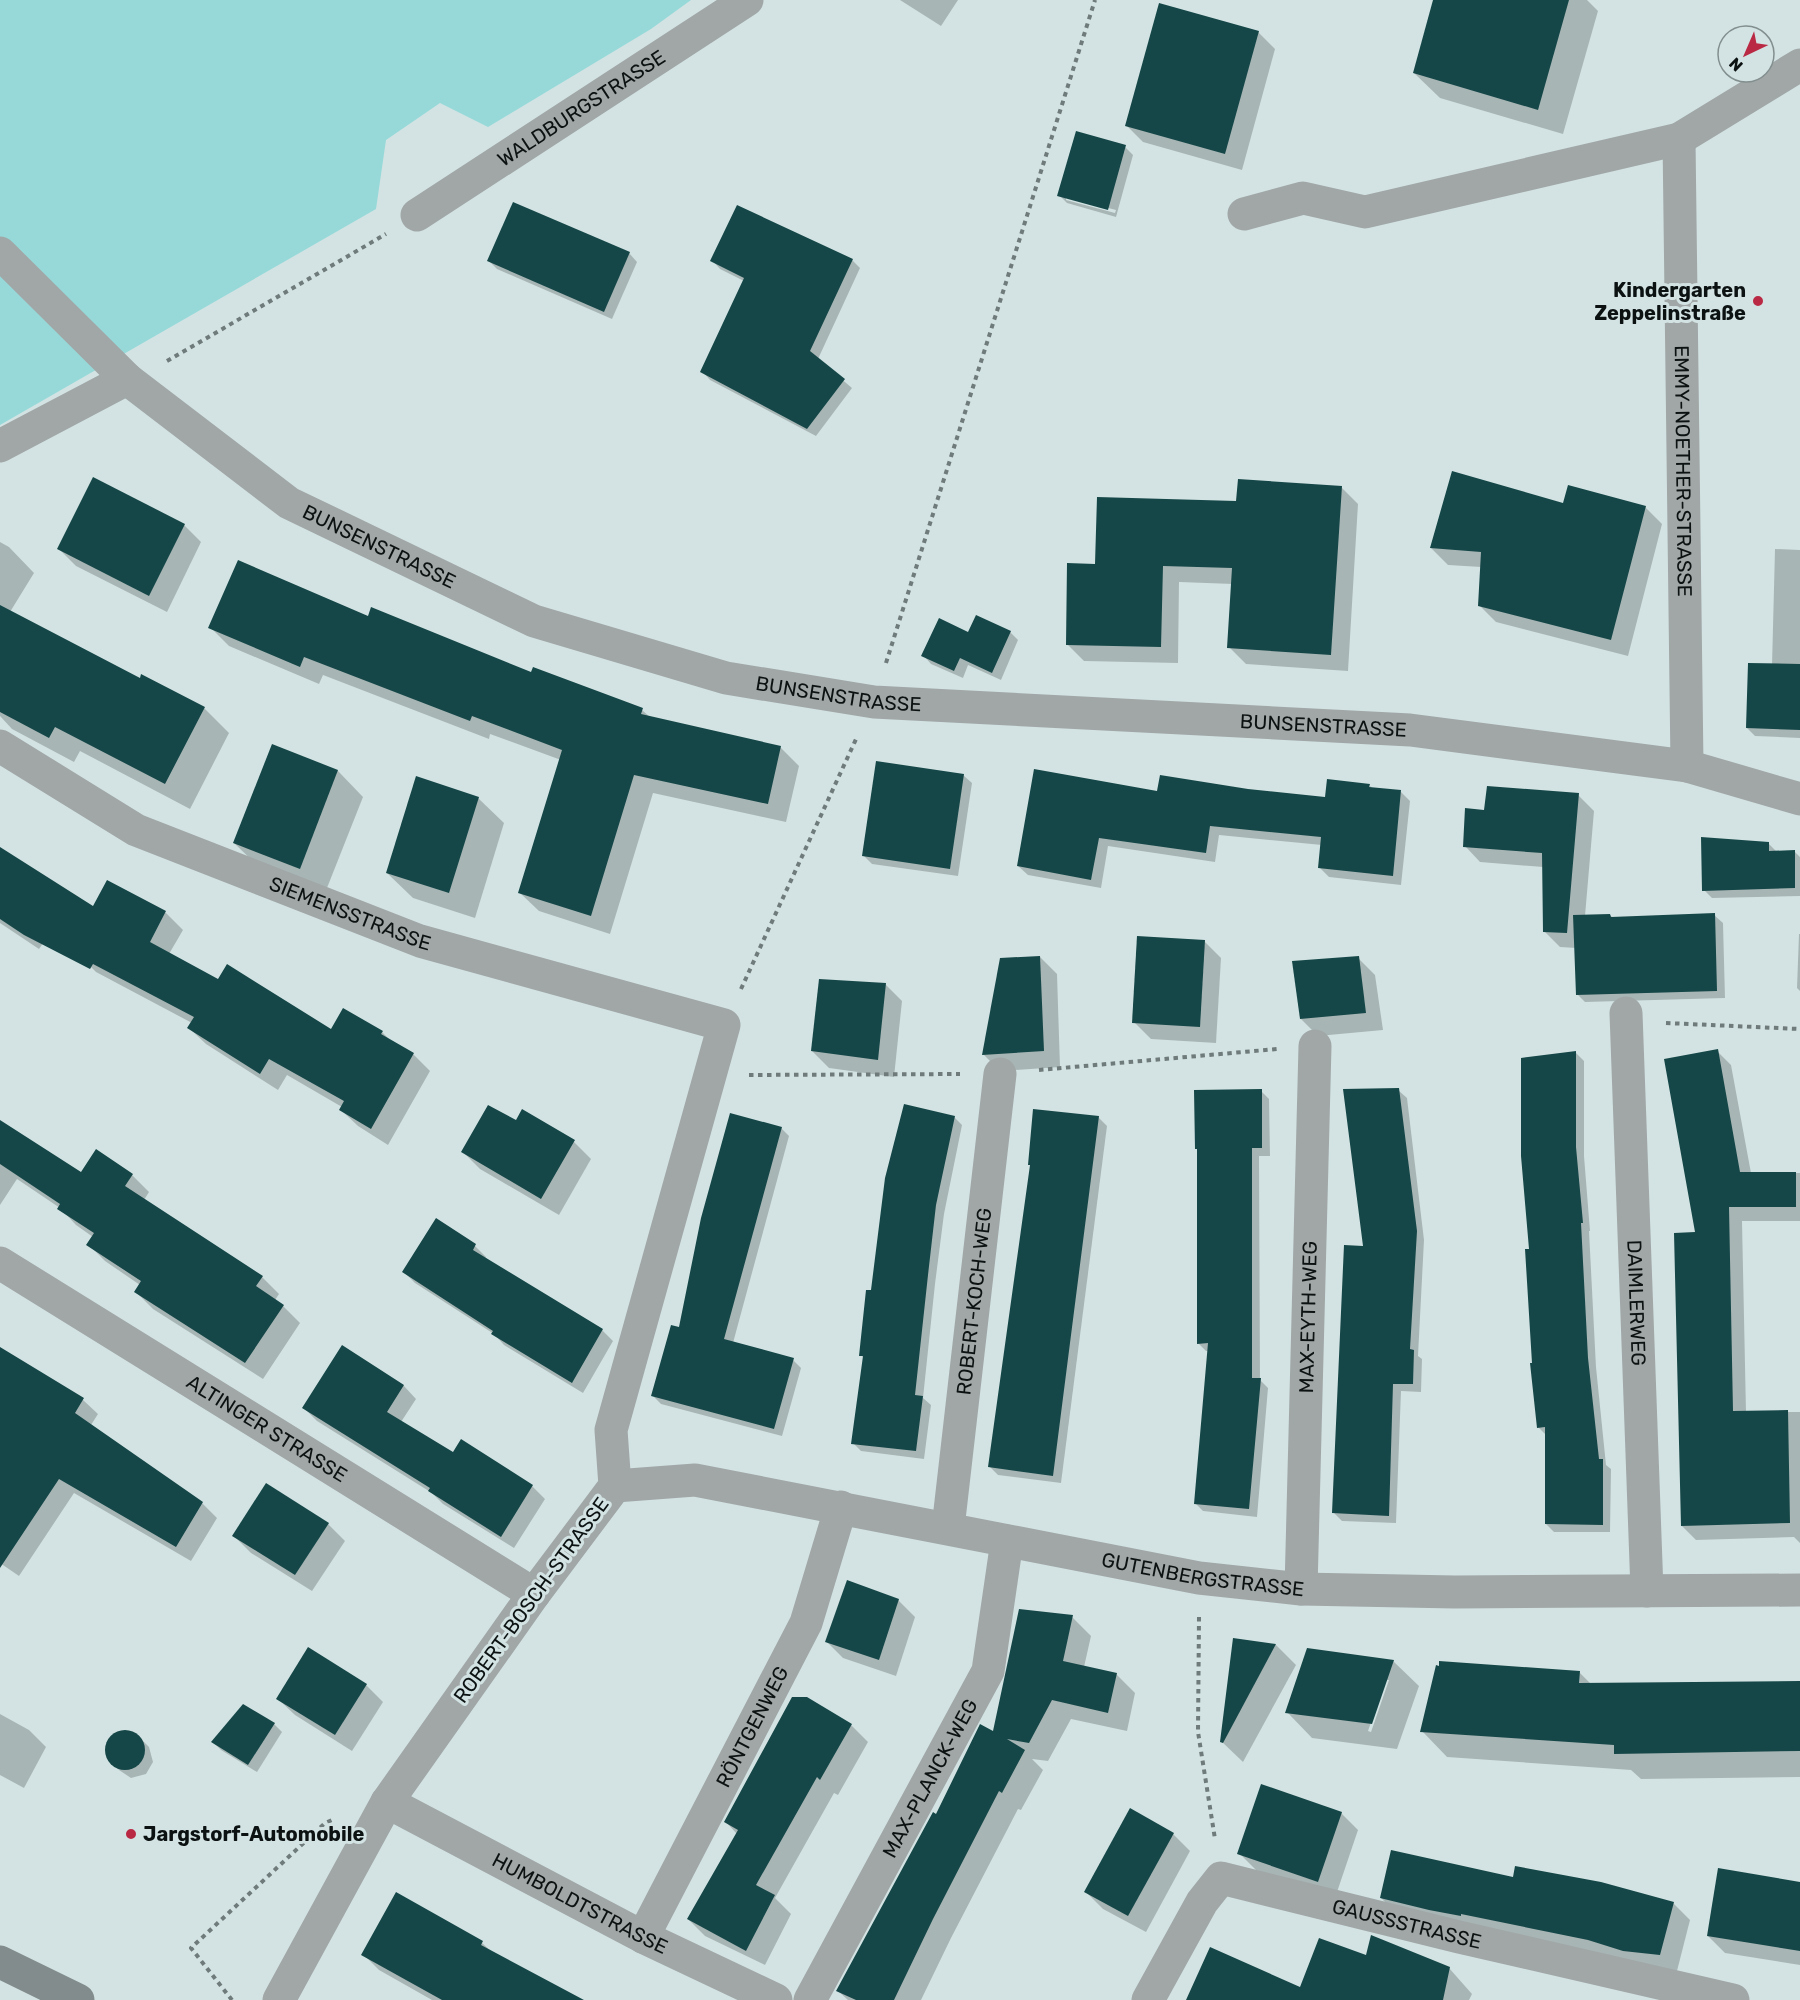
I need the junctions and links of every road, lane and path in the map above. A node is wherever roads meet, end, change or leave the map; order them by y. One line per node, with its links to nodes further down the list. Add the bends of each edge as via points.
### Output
1 (747, 0): 6 (street, WALDBURGSTRASSE)
2 (1095, 0): 11 (path)
3 (1800, 65): 4 (street)
4 (1679, 139): 5 (street, via 1365,212 1303,198); 13 (street, EMMY-NOETHER-STRASSE)
5 (1245, 214)
6 (417, 215): 8 (path)
7 (0, 253): 9 (street, BUNSENSTRASSE)
8 (160, 365)
9 (127, 379): 10 (street); 11 (street, BUNSENSTRASSE, via 289,503 534,621 726,678)
10 (0, 446)
11 (874, 702): 13 (street, BUNSENSTRASSE, via 1410,730); 16 (path)
12 (0, 746): 16 (street, SIEMENSSTRASSE, via 136,830 410,937)
13 (1687, 766): 14 (street, BUNSENSTRASSE)
14 (1800, 799)
15 (1626, 1017): 17 (path); 28 (street, DAIMLERWEG)
16 (724, 1025): 21 (street, ROBERT-BOSCH-STRASSE, via 610,1430)
17 (1800, 1029)
18 (1315, 1046): 26 (street, MAX-EYTH-WEG)
19 (1000, 1074): 23 (street, ROBERT-KOCH-WEG)
20 (0, 1263): 29 (street, ALTINGER STRASSE)
21 (615, 1486): 22 (street, GUTENBERGSTRASSE, via 695,1480); 29 (street, ROBERT-BOSCH-STRASSE)
22 (841, 1507): 23 (street, GUTENBERGSTRASSE); 32 (street, RÖNTGENWEG, via 806,1623)
23 (948, 1528): 24 (street, GUTENBERGSTRASSE)
24 (1007, 1541): 25 (street, GUTENBERGSTRASSE); 38 (street, MAX-PLANCK-WEG, via 988,1671)
25 (1199, 1578): 26 (street, GUTENBERGSTRASSE); 31 (path, via 1198,1732)
26 (1301, 1589): 28 (street, GUTENBERGSTRASSE)
27 (1800, 1590): 28 (street, GUTENBERGSTRASSE)
28 (1647, 1591)
29 (534, 1594): 30 (street, ROBERT-BOSCH-STRASSE)
30 (387, 1802): 32 (street, HUMBOLDTSTRASSE); 35 (path, via 325,1823 191,1948); 36 (street, ROBERT-BOSCH-STRASSE)
31 (1221, 1878): 39 (street, via 1202,1902); 40 (street, GAUSSSTRASSE)
32 (643, 1936): 37 (street, HUMBOLDTSTRASSE)
33 (0, 1962): 34 (main road)
34 (78, 2000)
35 (232, 2000)
36 (279, 2000)
37 (776, 2000)
38 (810, 2000)
39 (1148, 2000)
40 (1733, 2000)

